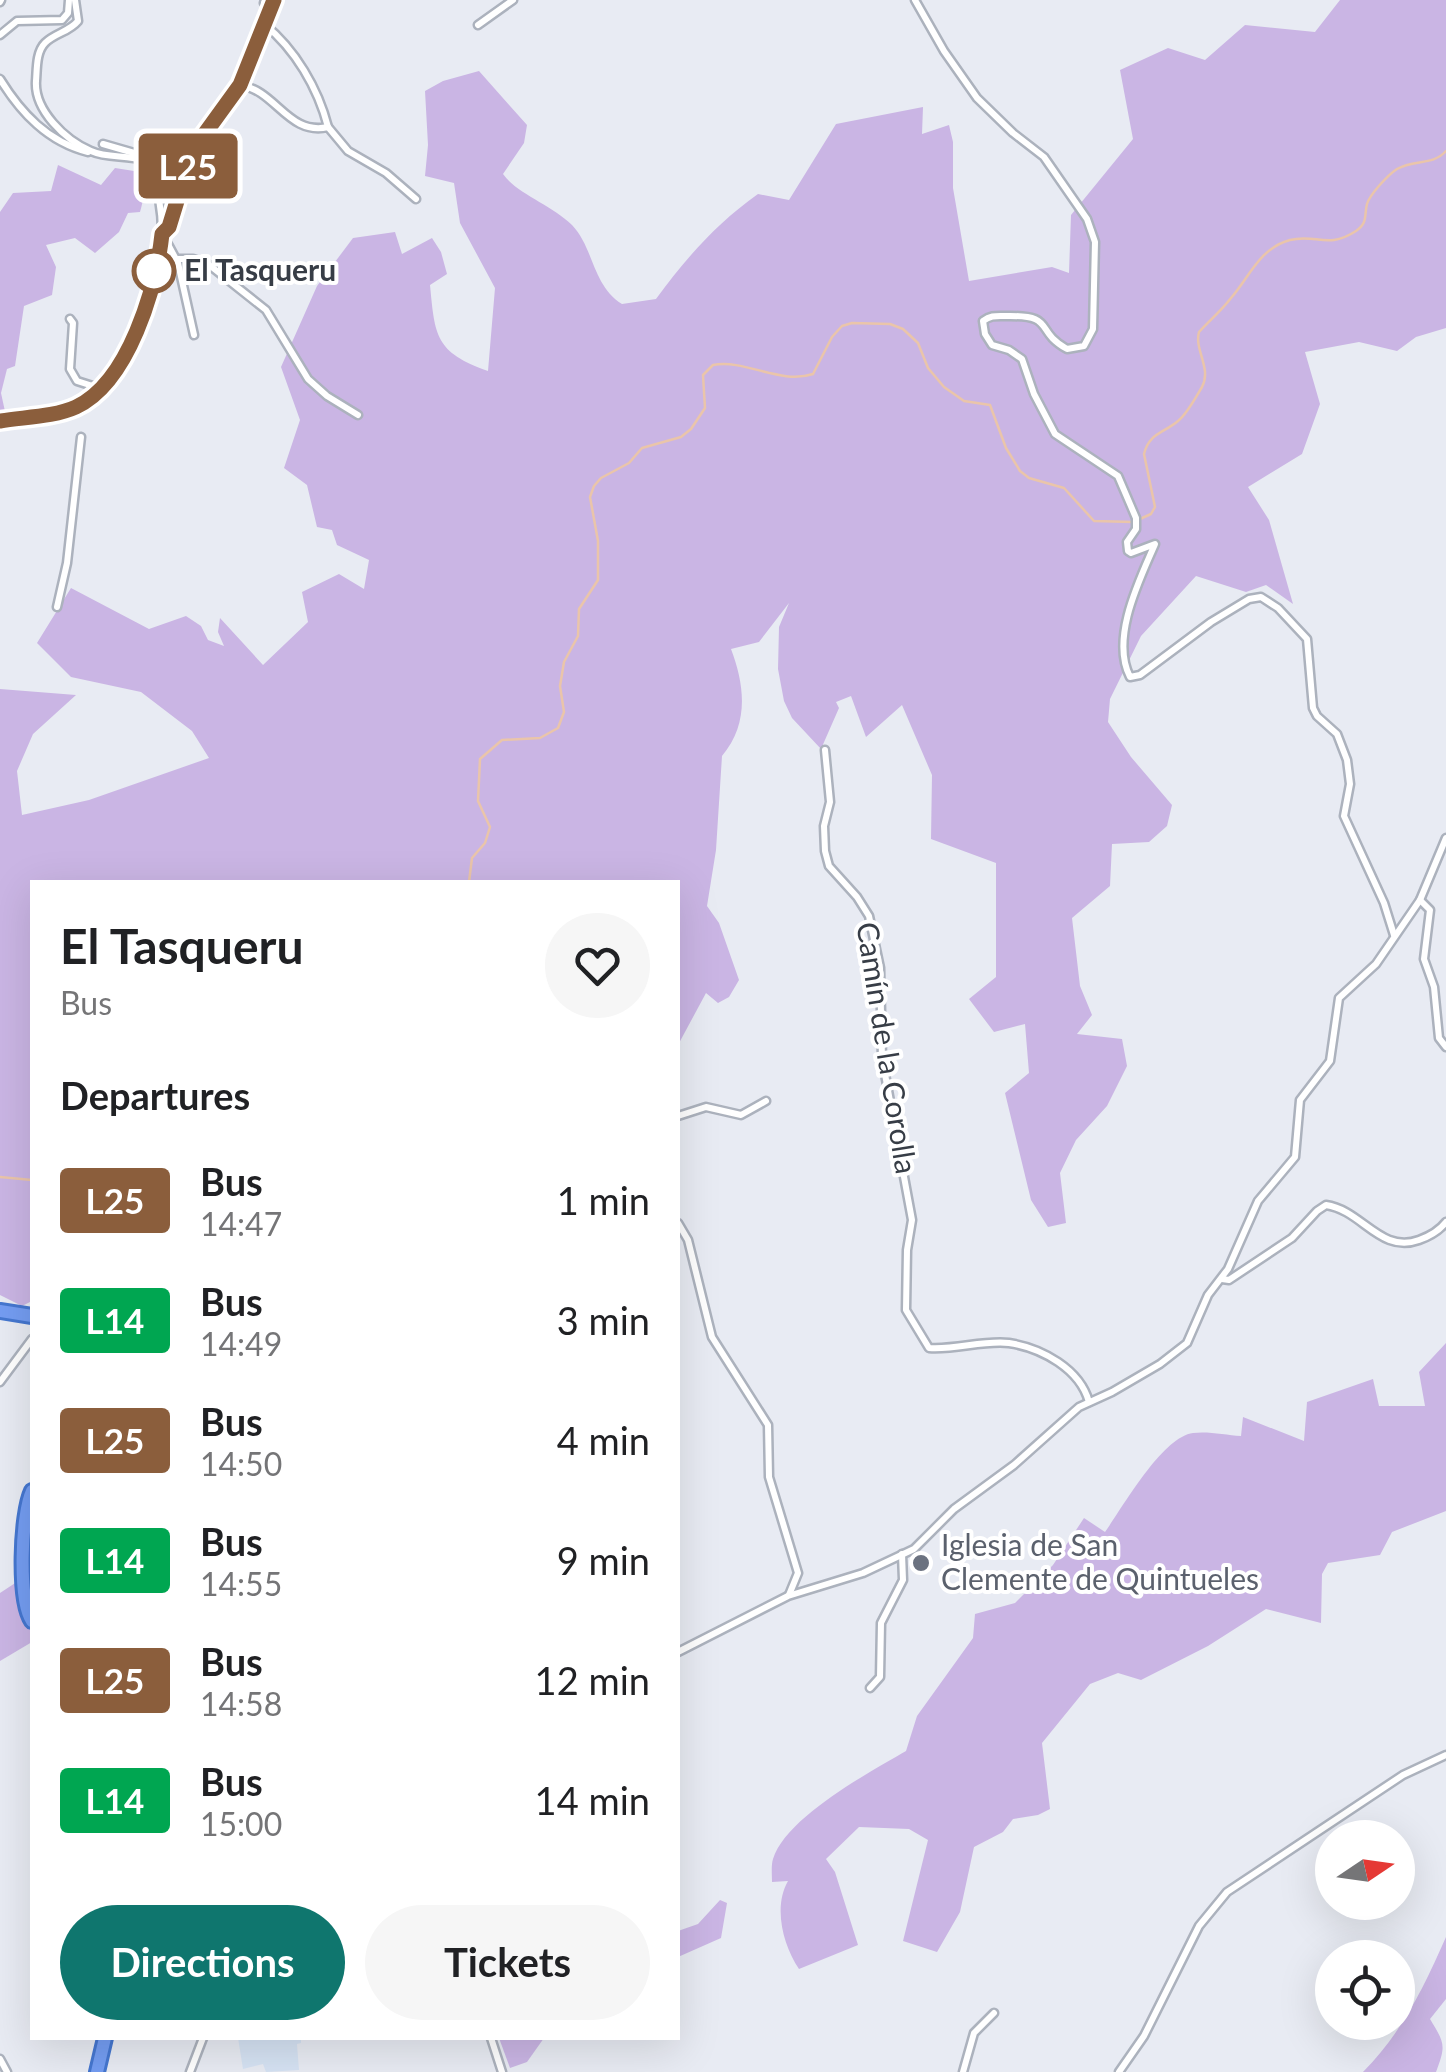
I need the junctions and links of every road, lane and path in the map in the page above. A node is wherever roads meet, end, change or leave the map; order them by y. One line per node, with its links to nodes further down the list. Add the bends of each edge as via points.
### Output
1 (72, 0): 8 (street, via 62,20 17,21); 13 (street, via 78,21 46,42 36,88 43,111)
2 (274, 0): 5 (street)
3 (513, 0): 7 (street)
4 (915, 0): 31 (street, via 977,98 1044,157 1088,219 1093,329 1084,346 1058,344 1032,316 992,316 982,328 992,345 1022,359 1055,434 1118,476 1137,521 1128,552 1155,546 1130,614 1127,674 1140,675 1254,598 1287,616 1306,639 1313,708 1336,734 1350,772 1344,816)
5 (265, 3): 6 (street)
6 (264, 24): 10 (street); 11 (street, via 283,40 315,90)
7 (478, 25)
8 (0, 35)
9 (0, 79): 13 (street, via 46,134)
10 (240, 85): 11 (street, via 255,88 304,128); 15 (street)
11 (328, 127): 16 (street, via 348,150)
12 (103, 144): 14 (street)
13 (93, 152): 14 (street)
14 (147, 159): 15 (street); 17 (street)
15 (189, 162): 17 (street)
16 (416, 199)
17 (162, 234): 18 (street); 22 (street, via 132,348)
18 (176, 259): 20 (street); 24 (street, via 208,264 266,310 308,380)
19 (70, 319): 21 (street, via 70,368)
20 (194, 335)
21 (77, 381): 22 (street); 23 (street)
22 (99, 388): 23 (street)
23 (88, 400): 25 (street, via 69,410)
24 (358, 415)
25 (0, 421)
26 (80, 437): 27 (street)
27 (57, 607)
28 (825, 750): 42 (street, Camín de la Corolla, via 829,866 864,907 880,968 882,1058 912,1220 906,1310 929,1348 1008,1343 1038,1351 1070,1373)
29 (1446, 838): 30 (street)
30 (1420, 900): 31 (street); 32 (street, via 1430,910 1424,959)
31 (1394, 936): 37 (street, via 1376,964 1339,998 1330,1061 1300,1100 1296,1156 1258,1201)
32 (1446, 1047)
33 (766, 1101): 34 (street, via 740,1116 706,1106)
34 (680, 1115)
35 (1446, 1222): 37 (street, via 1429,1236 1400,1244 1326,1206 1281,1246)
36 (680, 1226): 45 (street, via 712,1336 769,1429 769,1477 798,1574)
37 (1221, 1279): 42 (street, via 1180,1350)
38 (0, 1311): 39 (highway)
39 (30, 1316)
40 (30, 1342): 41 (street)
41 (0, 1382)
42 (1089, 1402): 44 (street)
43 (30, 1500): 46 (highway, via 24,1526)
44 (902, 1554): 45 (street); 48 (street, via 903,1580 881,1623 880,1677)
45 (788, 1596): 47 (street)
46 (30, 1616)
47 (680, 1651)
48 (870, 1688)
49 (1446, 1755): 60 (street, via 1403,1775 1227,1892 1199,1926)
50 (994, 2013): 59 (street, via 974,2033)
51 (105, 2040): 56 (highway)
52 (203, 2040): 57 (street)
53 (492, 2040): 58 (street)
54 (0, 2059): 55 (street)
55 (7, 2072)
56 (100, 2072)
57 (190, 2072)
58 (502, 2072)
59 (963, 2072)
60 (1119, 2072)

